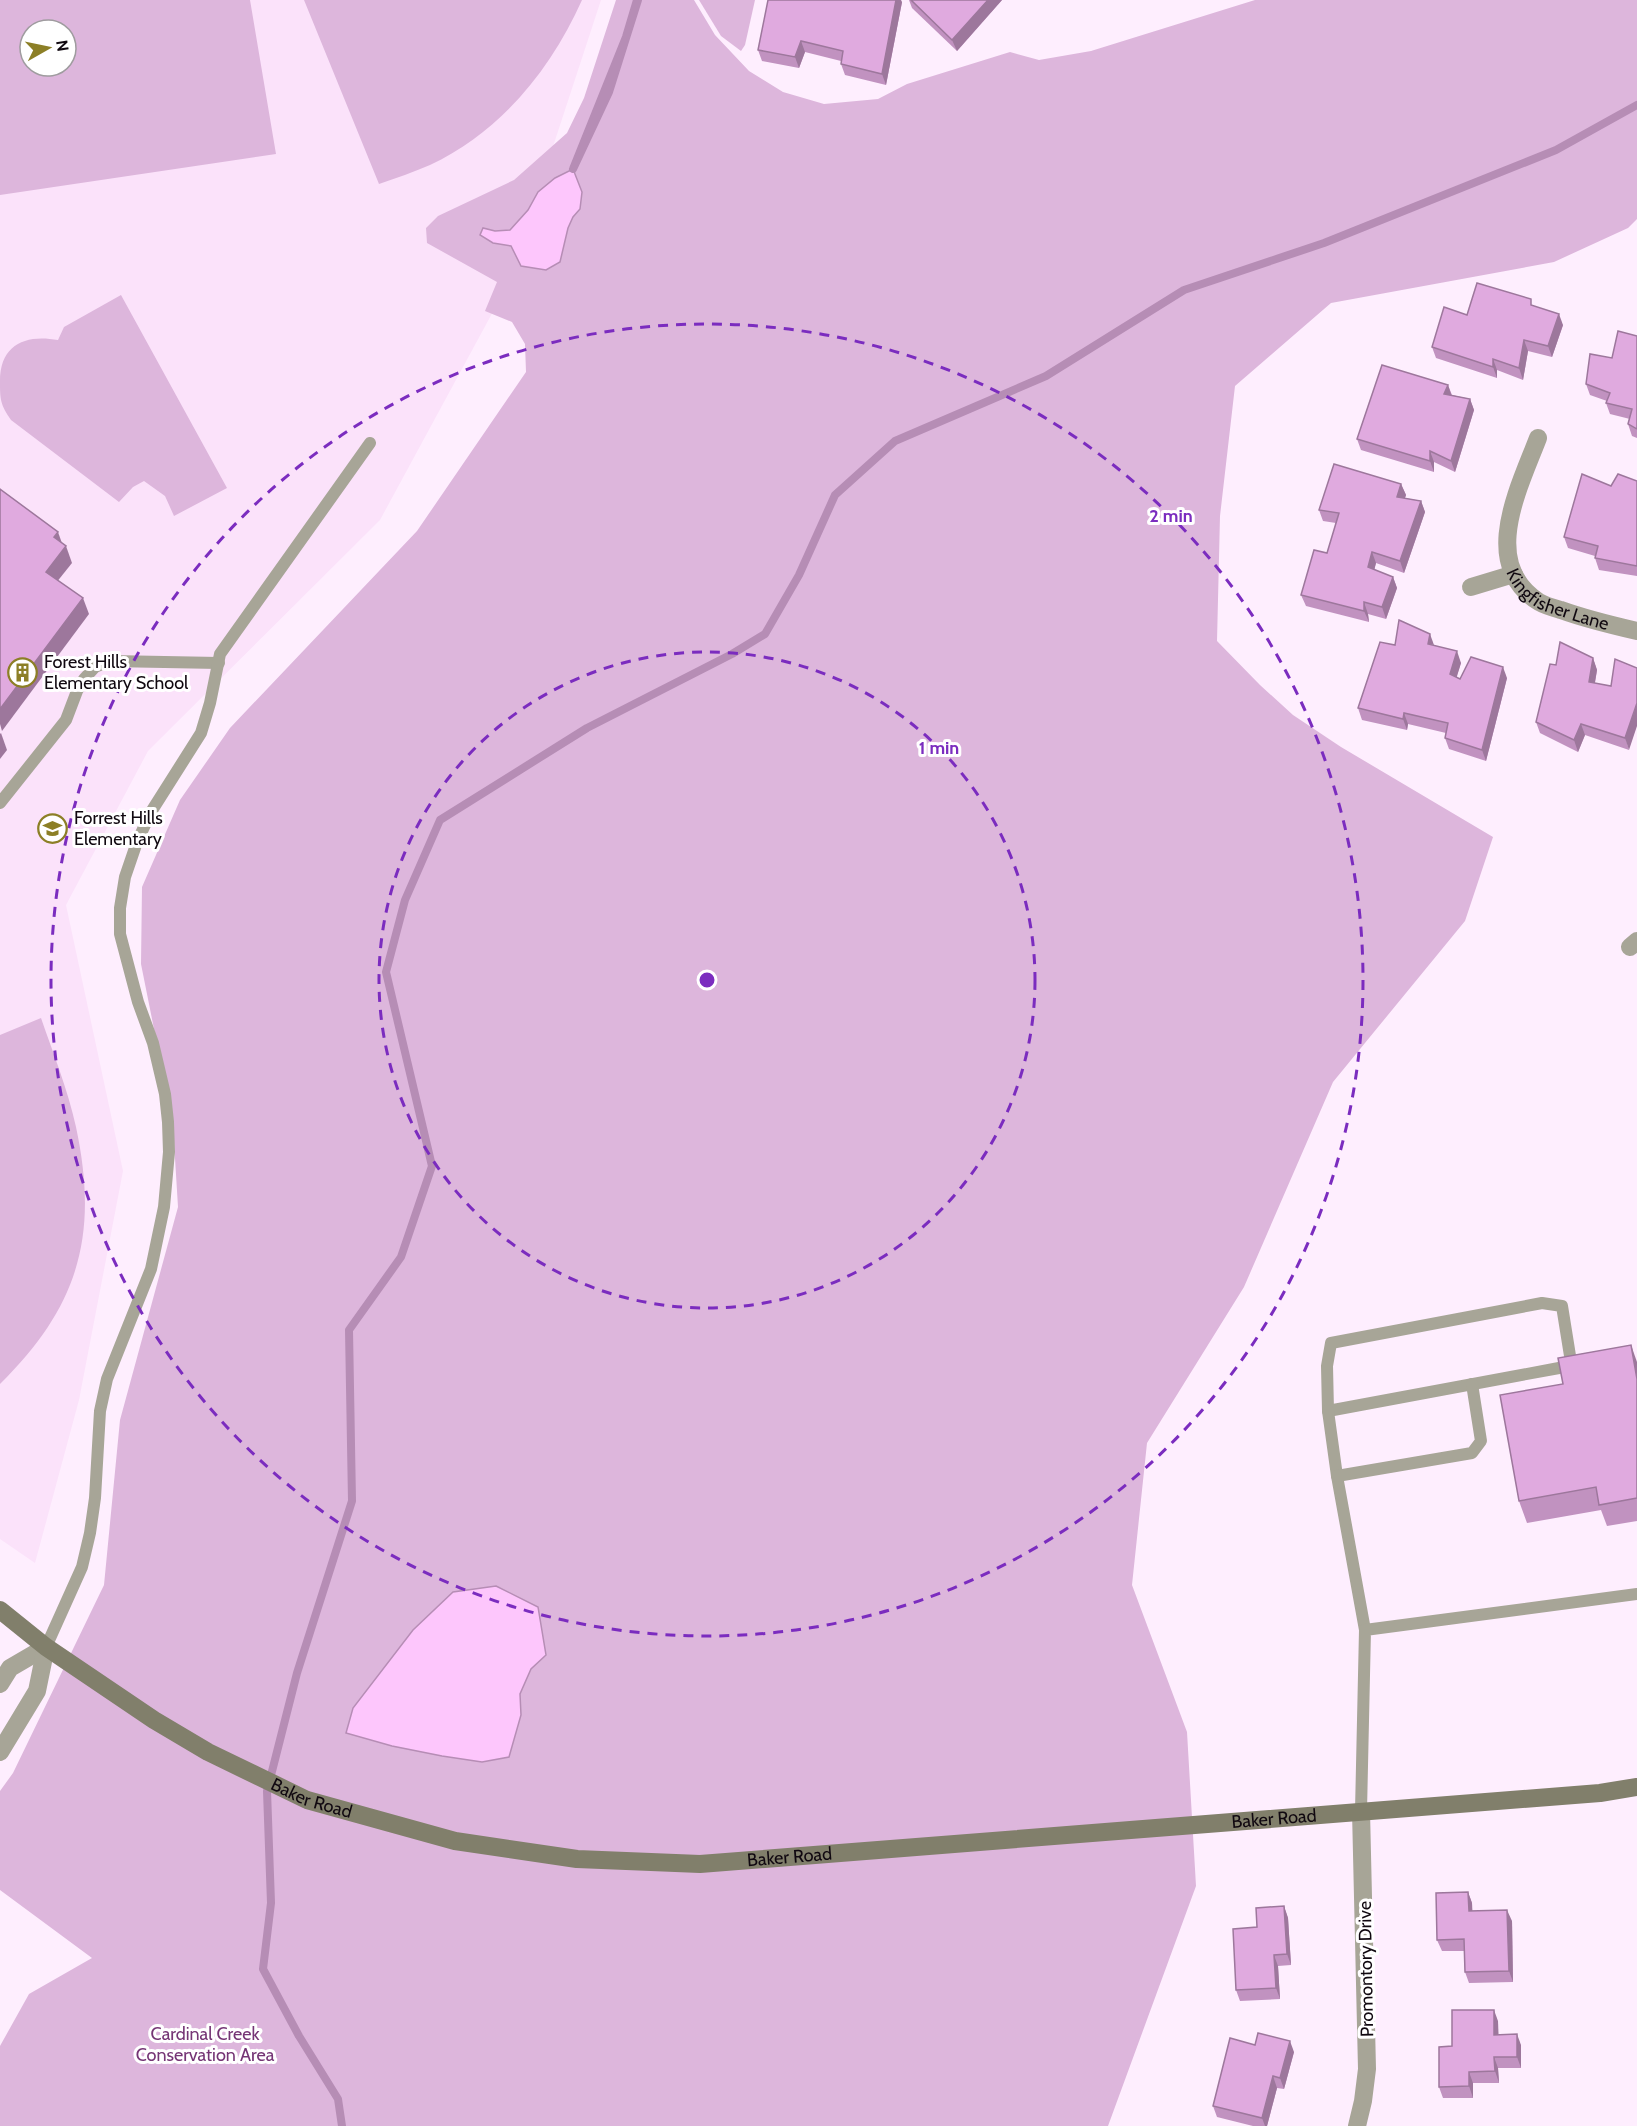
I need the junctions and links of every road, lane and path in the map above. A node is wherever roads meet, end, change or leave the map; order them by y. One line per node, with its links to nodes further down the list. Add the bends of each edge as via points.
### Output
1 (1538, 438): 3 (street, Kingfisher Lane, via 1506,532 1508,559)
2 (370, 443): 6 (lane, via 220,654)
3 (1514, 574): 4 (street); 5 (street, Kingfisher Lane, via 1523,589 1540,603)
4 (1471, 587)
5 (1637, 631)
6 (219, 663): 7 (lane, via 110,661 95,667 77,691 66,720); 14 (lane, via 201,733 151,812 125,877 120,934 153,1043 167,1113 169,1152 164,1207 151,1269 107,1379 100,1411 90,1533 82,1567)
7 (0, 803)
8 (1472, 1384): 9 (lane); 9 (lane, via 1559,1368 1576,1361 1562,1306 1542,1303 1332,1344 1327,1366); 10 (lane, via 1481,1441 1472,1453)
9 (1328, 1411): 10 (lane)
10 (1337, 1476): 13 (lane)
11 (1637, 1594): 13 (lane)
12 (0, 1610): 14 (main road, Baker Road)
13 (1365, 1630): 18 (lane)
14 (46, 1647): 15 (street, via 10,1668); 16 (street, via 37,1691); 18 (main road, Baker Road, via 208,1752 307,1800 455,1841 577,1859 700,1864)
15 (0, 1684)
16 (0, 1752)
17 (1637, 1786): 18 (main road, Baker Road, via 1600,1793)
18 (1361, 1811): 19 (street, Promontory Drive, via 1367,2069)
19 (1357, 2126)

